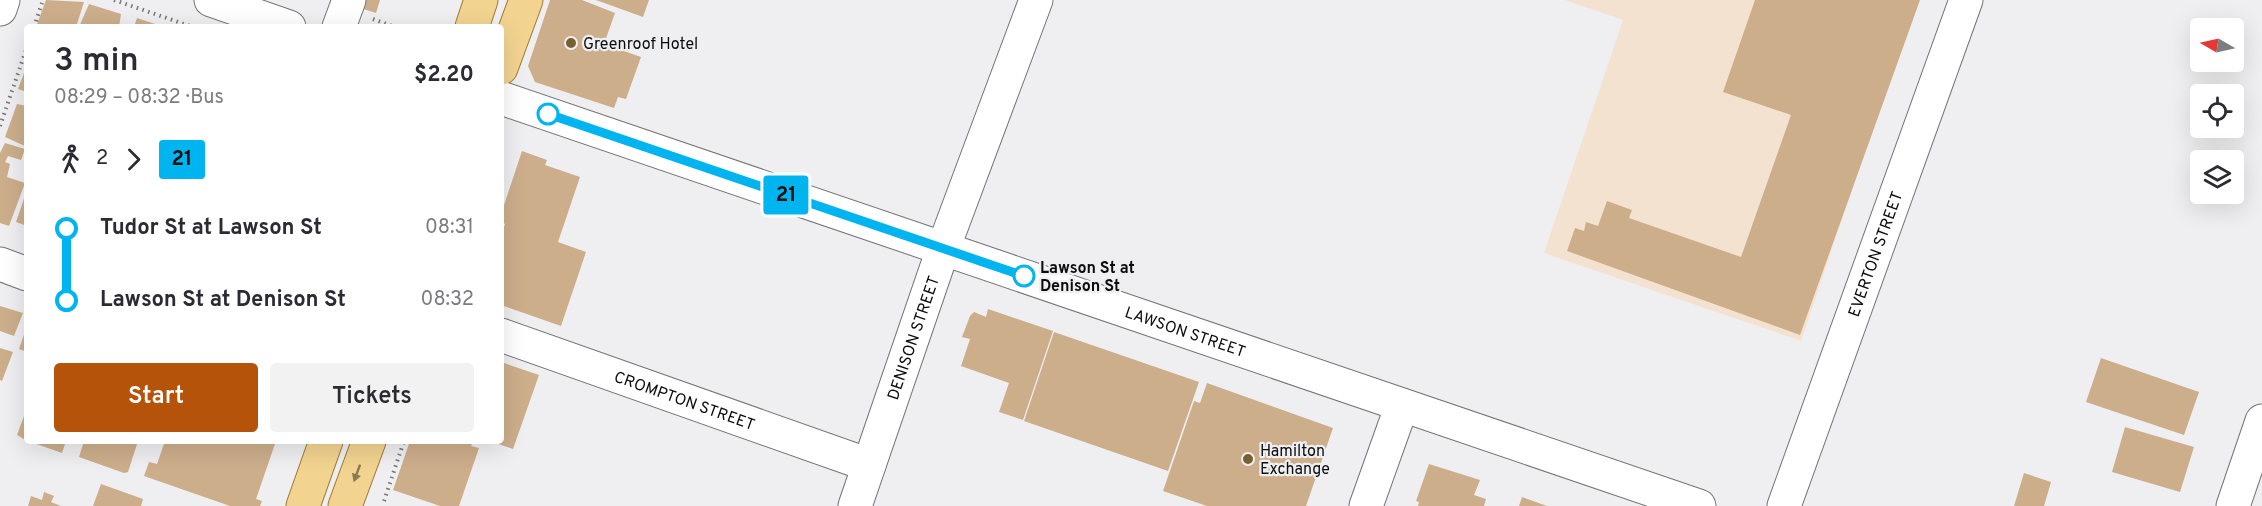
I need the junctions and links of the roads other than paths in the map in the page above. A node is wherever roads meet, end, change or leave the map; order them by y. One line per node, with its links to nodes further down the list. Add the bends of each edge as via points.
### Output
1 (3, 0): 8 (street)
2 (211, 0): 9 (street)
3 (349, 0): 10 (street)
4 (482, 0): 11 (main road)
5 (526, 0): 12 (main road)
6 (1036, 0): 14 (street, DENISON STREET)
7 (1966, 0): 28 (street, EVERTON STREET)
8 (0, 9)
9 (280, 24)
10 (340, 24)
11 (473, 24)
12 (504, 60)
13 (504, 99): 14 (street, LAWSON STREET)
14 (943, 249): 18 (street, LAWSON STREET); 22 (street, DENISON STREET)
15 (0, 264): 16 (street)
16 (24, 273)
17 (504, 336): 22 (street, CROMPTON STREET)
18 (1402, 405): 26 (street); 27 (street, LAWSON STREET)
19 (2262, 422): 29 (street)
20 (325, 444): 23 (main road)
21 (368, 444): 24 (main road, one-way to 24)
22 (869, 465): 25 (street, DENISON STREET)
23 (303, 506)
24 (345, 506)
25 (855, 506)
26 (1366, 506)
27 (1699, 506)
28 (1784, 506)
29 (2233, 506)

